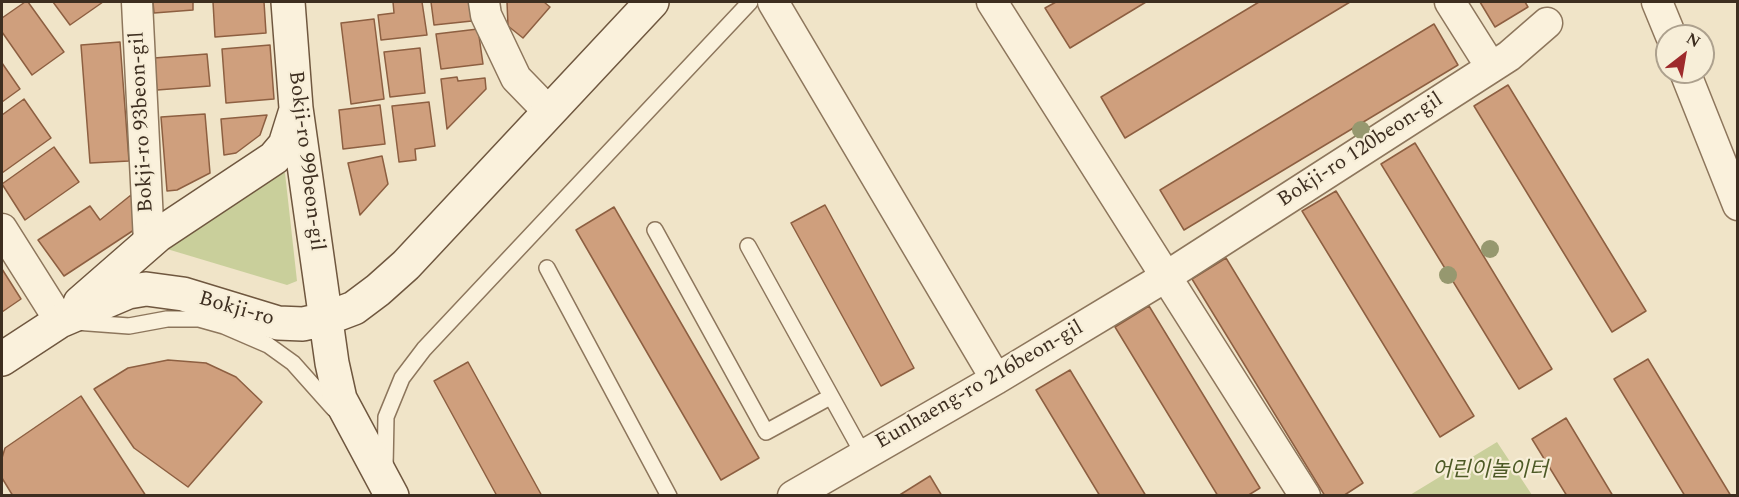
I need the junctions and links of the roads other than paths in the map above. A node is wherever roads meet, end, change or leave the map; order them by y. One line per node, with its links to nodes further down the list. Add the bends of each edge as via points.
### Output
1 (137, 2): 19 (street, Bokji-ro 93beon-gil)
2 (288, 2): 14 (street, Bokji-ro 99beon-gil)
3 (484, 2): 15 (street, via 486,15 516,78)
4 (652, 2): 15 (street, Bokji-ro)
5 (750, 2): 29 (lane, via 424,349 402,378 386,417)
6 (773, 2): 26 (street)
7 (992, 2): 22 (street)
8 (1450, 2): 12 (street)
9 (1657, 2): 11 (street)
10 (1547, 23): 12 (street, Bokji-ro 120beon-gil)
11 (1666, 24)
12 (1491, 67): 22 (street, Bokji-ro 120beon-gil)
13 (1690, 84): 16 (street)
14 (296, 108): 19 (street, via 285,145 274,158); 23 (street, Bokji-ro 99beon-gil)
15 (548, 111): 23 (street, Bokji-ro, via 405,265 354,308)
16 (1737, 205)
17 (2, 229): 24 (street)
18 (655, 230): 27 (lane, via 766,432)
19 (149, 242): 24 (street)
20 (748, 246): 27 (lane)
21 (547, 268): 30 (lane)
22 (1167, 276): 26 (street, Eunhaeng-ro 216beon-gil); 32 (street)
23 (325, 319): 24 (street, Bokji-ro, via 303,324 278,323 183,294 146,289 128,292); 29 (street, via 340,399)
24 (60, 321): 25 (street, Bokji-ro); 29 (lane, via 129,326 167,319 199,319 268,345 293,363 333,407)
25 (2, 359)
26 (996, 380): 28 (street, Eunhaeng-ro 216beon-gil)
27 (830, 397): 28 (lane)
28 (863, 454): 31 (street, Eunhaeng-ro 216beon-gil)
29 (389, 489)
30 (669, 495)
31 (793, 495)
32 (1305, 495)

